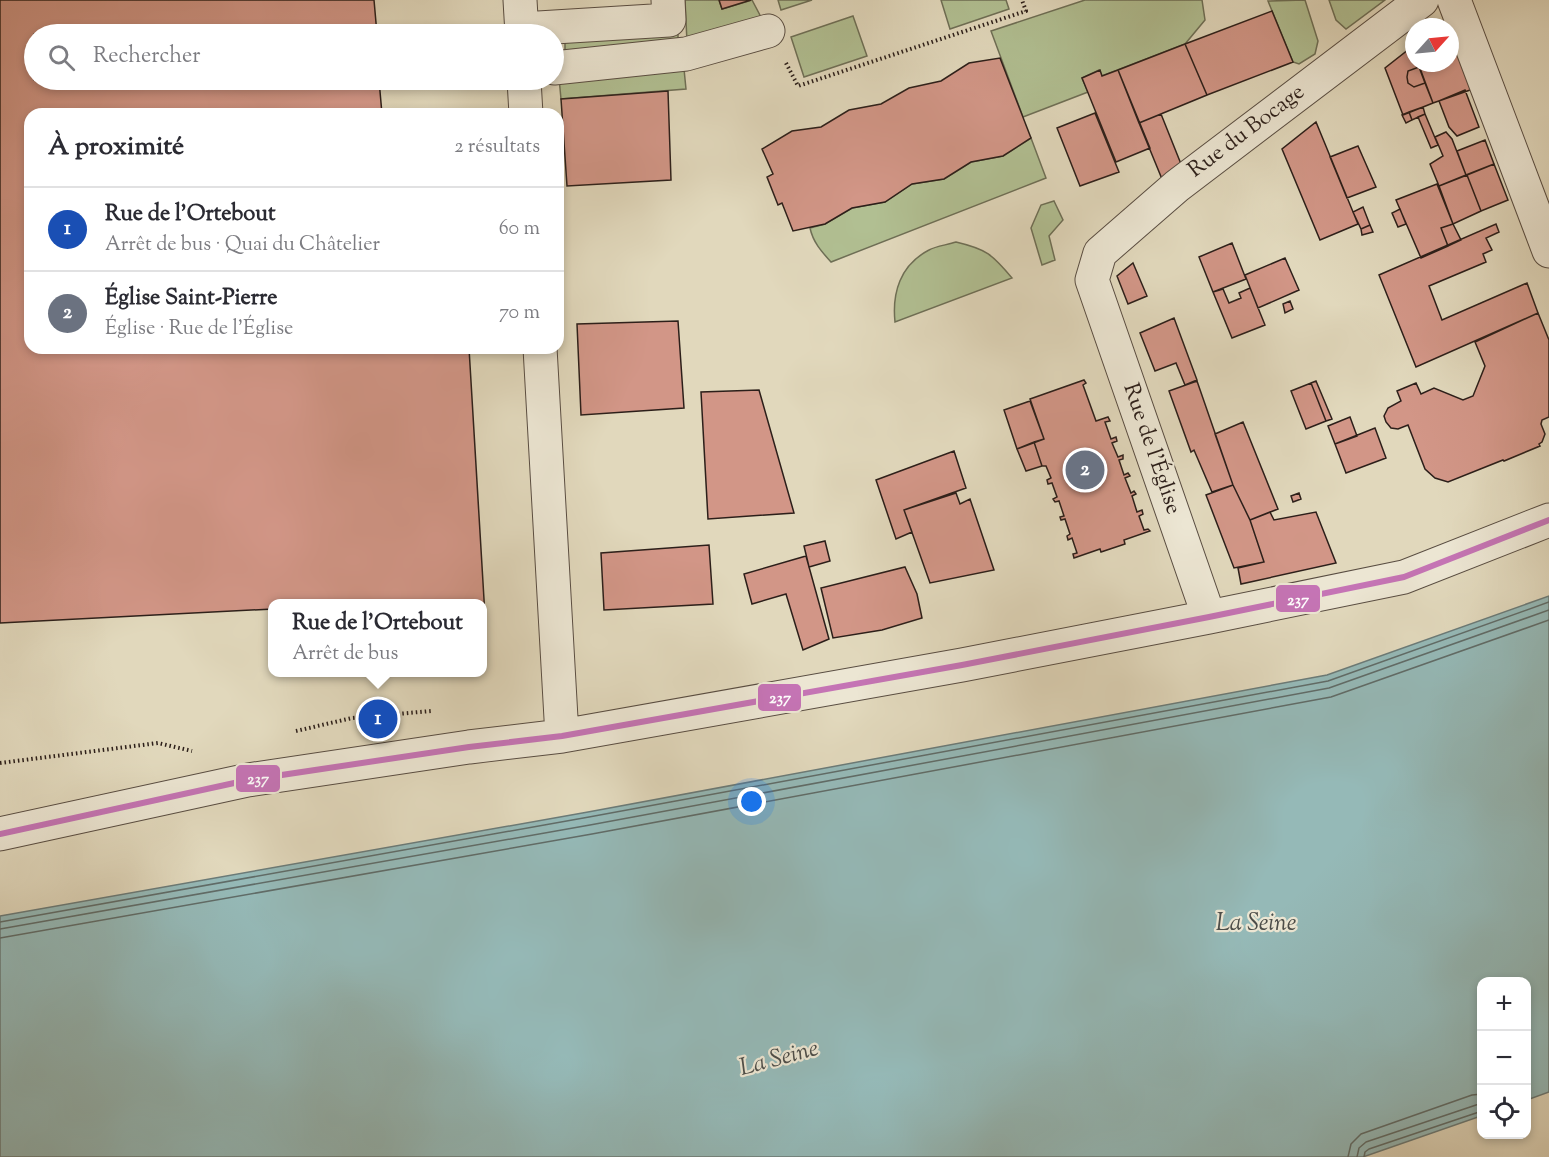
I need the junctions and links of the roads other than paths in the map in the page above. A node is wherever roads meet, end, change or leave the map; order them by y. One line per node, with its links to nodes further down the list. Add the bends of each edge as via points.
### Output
1 (668, 0): 4 (street, via 669,20)
2 (1422, 0): 10 (street, Rue du Bocage, via 1177,186 1100,253)
3 (1454, 0): 9 (street)
4 (521, 21)
5 (768, 30): 6 (street, via 686,54)
6 (564, 67)
7 (525, 90): 8 (street)
8 (526, 108)
9 (1549, 251)
10 (1092, 280): 13 (street, Rue de l'Église)
11 (540, 354): 14 (street)
12 (1549, 520): 13 (street, via 1404,577)
13 (1209, 617): 14 (street)
14 (562, 736): 15 (street, via 248,780)
15 (0, 834)

